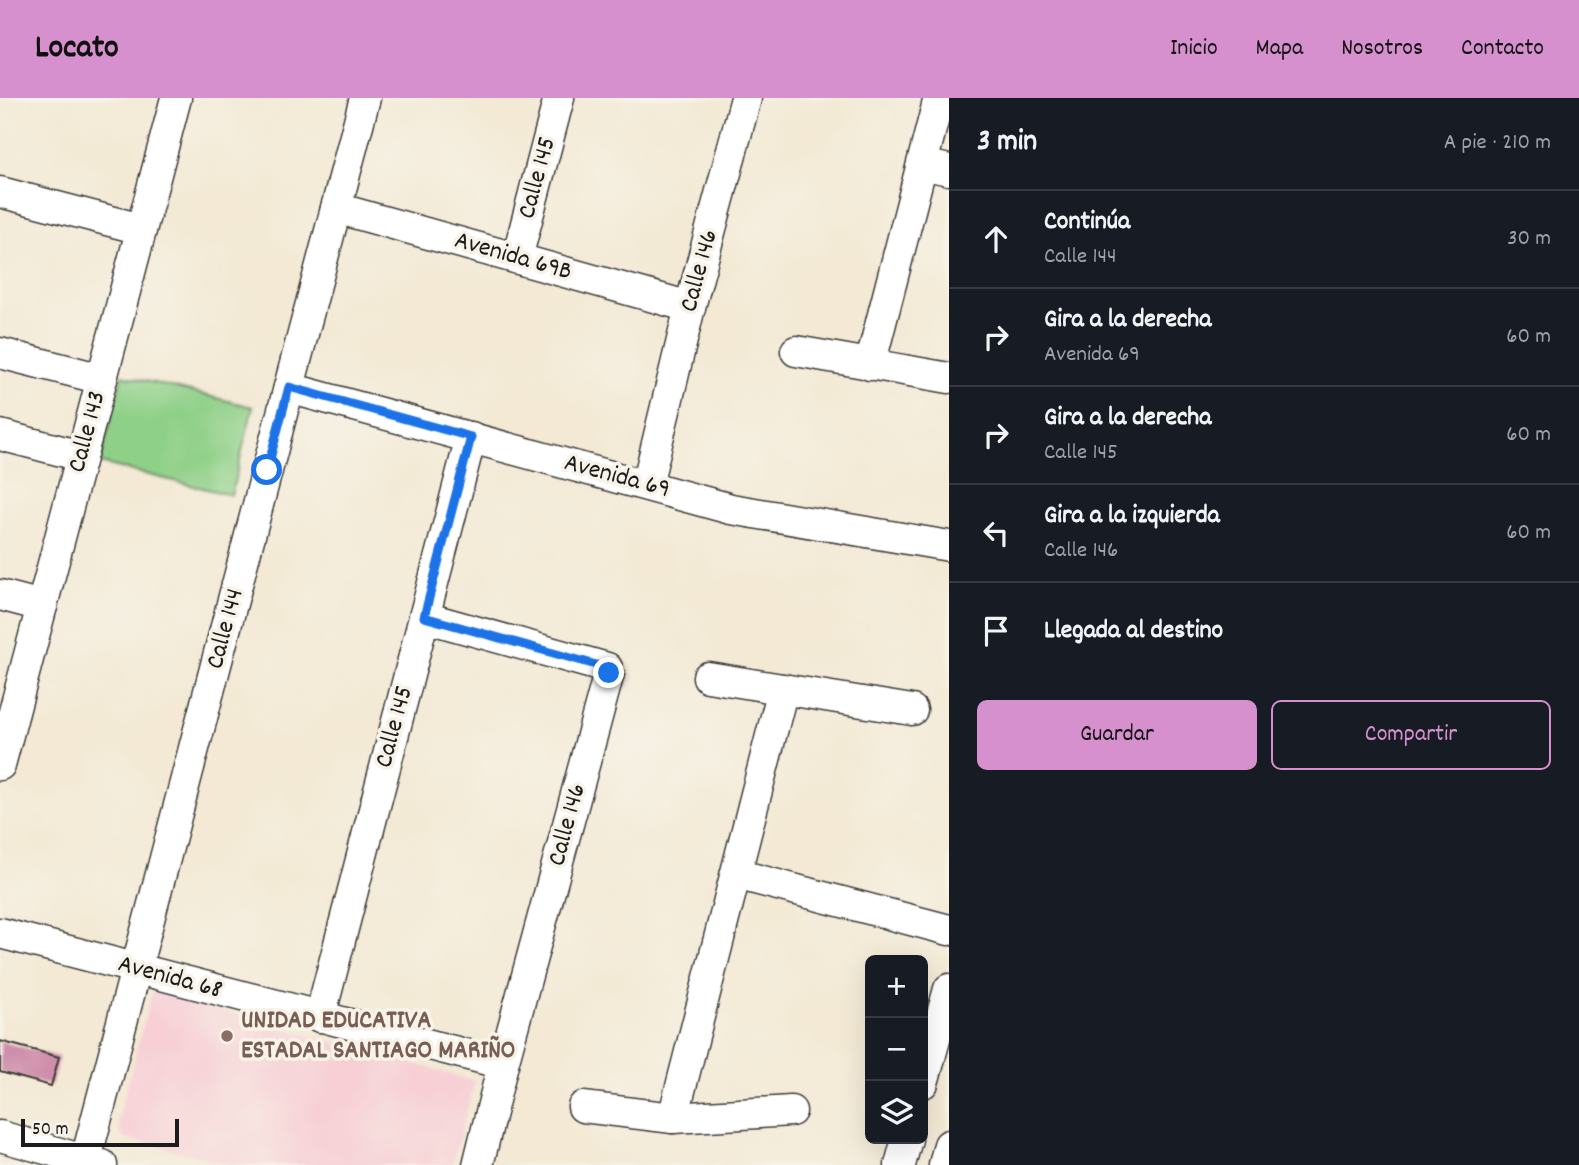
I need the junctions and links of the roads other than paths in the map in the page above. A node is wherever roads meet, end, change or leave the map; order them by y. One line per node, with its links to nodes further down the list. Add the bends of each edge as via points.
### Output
1 (176, 98): 9 (street, Calle 143)
2 (365, 98): 8 (street, Calle 144)
3 (559, 98): 10 (street, Calle 145)
4 (746, 98): 11 (street, Calle 146)
5 (939, 98): 6 (street)
6 (936, 167): 14 (street)
7 (0, 192): 9 (street)
8 (336, 208): 10 (street, Avenida 69B); 17 (street, Calle 144)
9 (141, 229): 16 (street, Calle 143)
10 (517, 258): 11 (street, Avenida 69B)
11 (690, 307): 21 (street, Calle 146)
12 (796, 351): 14 (street)
13 (0, 353): 16 (street)
14 (870, 365): 15 (street)
15 (949, 378)
16 (102, 379): 20 (street, Calle 143)
17 (289, 387): 19 (street, Avenida 69); 33 (street, Calle 144)
18 (0, 435): 20 (street)
19 (471, 437): 21 (street, Avenida 69); 25 (street, Calle 145)
20 (81, 456): 24 (street, Calle 143)
21 (647, 485): 22 (street, Avenida 69, via 731,509)
22 (949, 546)
23 (0, 595): 24 (street)
24 (42, 606): 29 (street, Calle 143)
25 (424, 617): 35 (street, Calle 145); 36 (street, Calle 146, via 607,668 609,673)
26 (708, 677): 27 (street)
27 (783, 689): 28 (street); 30 (street)
28 (912, 710)
29 (0, 765)
30 (736, 874): 31 (street); 40 (street)
31 (949, 930)
32 (0, 933): 33 (street, Avenida 68)
33 (136, 969): 35 (street, Avenida 68); 44 (street, Calle 144)
34 (949, 989): 37 (street)
35 (320, 1017): 36 (street, Avenida 68)
36 (503, 1065): 45 (street, Calle 146)
37 (924, 1081)
38 (583, 1107): 40 (street)
39 (791, 1111): 40 (street)
40 (673, 1118)
41 (0, 1136): 44 (street)
42 (906, 1144): 46 (street)
43 (949, 1145): 47 (street)
44 (94, 1162)
45 (478, 1165)
46 (900, 1165)
47 (944, 1165)

